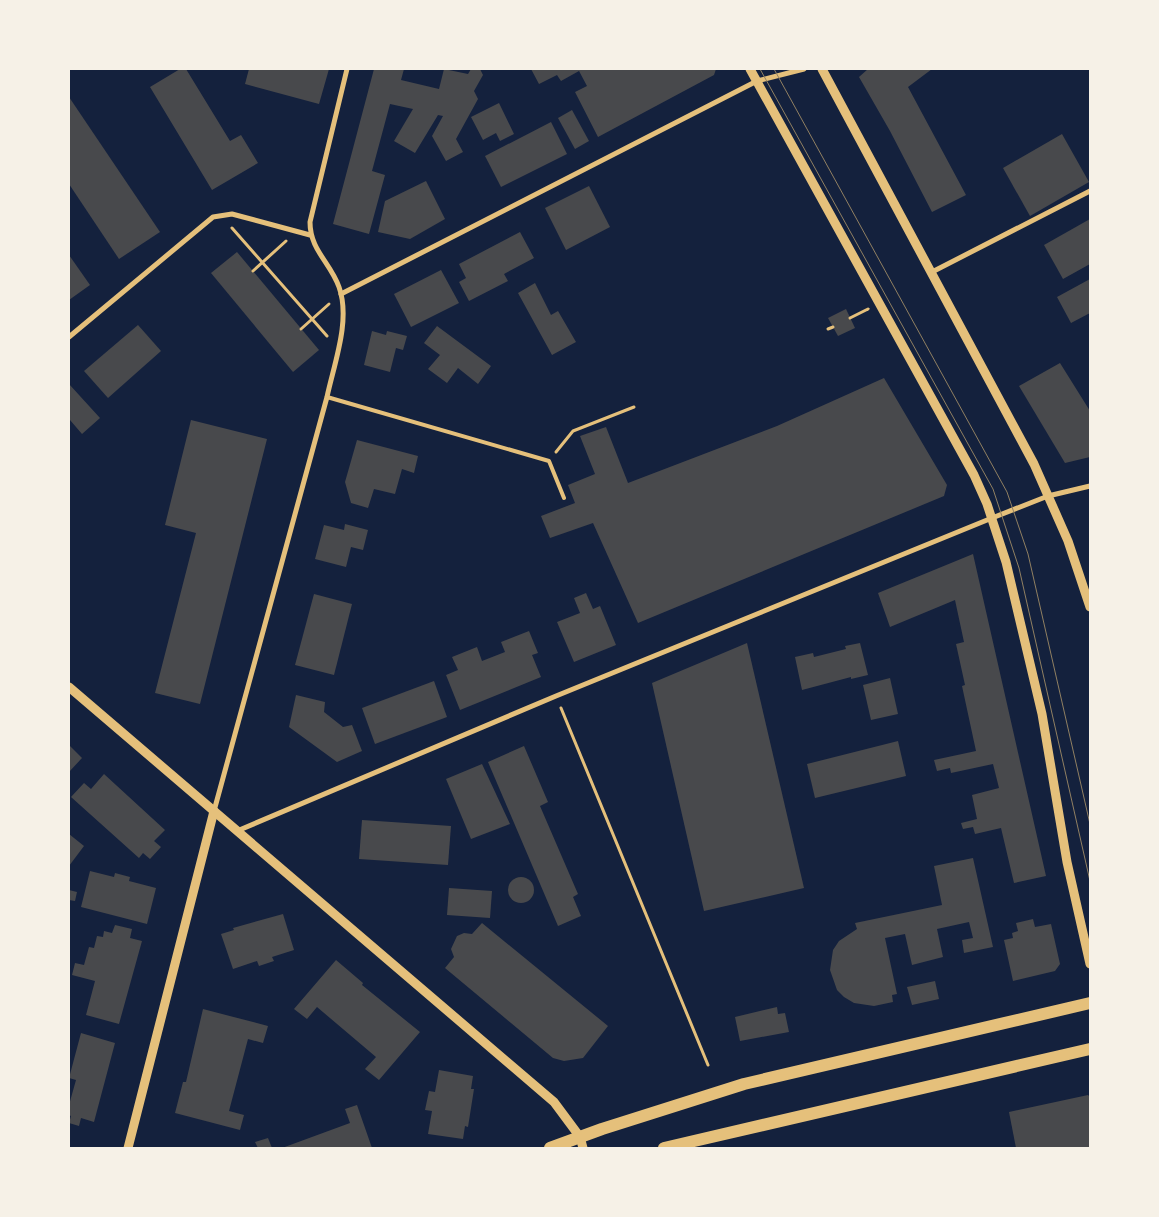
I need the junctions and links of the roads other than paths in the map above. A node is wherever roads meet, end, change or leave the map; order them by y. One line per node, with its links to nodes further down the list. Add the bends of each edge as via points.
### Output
1 (348, 69): 7 (street, via 312,210)
2 (750, 69): 5 (street)
3 (804, 69): 5 (street)
4 (822, 69): 8 (street)
5 (757, 81): 9 (street); 15 (street, via 974,475)
6 (1090, 191): 8 (street)
7 (310, 234): 9 (street); 10 (street, via 232,214 220,214 205,221)
8 (932, 272): 13 (street)
9 (341, 294): 11 (street, via 342,320)
10 (69, 337)
11 (327, 396): 14 (lane, via 549,461); 18 (street)
12 (1090, 486): 13 (street)
13 (1048, 496): 15 (street); 16 (street, via 1068,541)
14 (564, 498)
15 (992, 518): 19 (street, via 556,696); 20 (street, via 1006,562 1042,714 1067,862)
16 (1090, 607)
17 (69, 687): 18 (street)
18 (214, 811): 19 (street); 24 (street)
19 (237, 831): 23 (street, via 554,1102)
20 (1090, 964)
21 (1090, 1003): 23 (main road, via 744,1084)
22 (1090, 1049): 26 (main road)
23 (582, 1143): 25 (main road)
24 (128, 1148)
25 (550, 1148)
26 (664, 1148)

